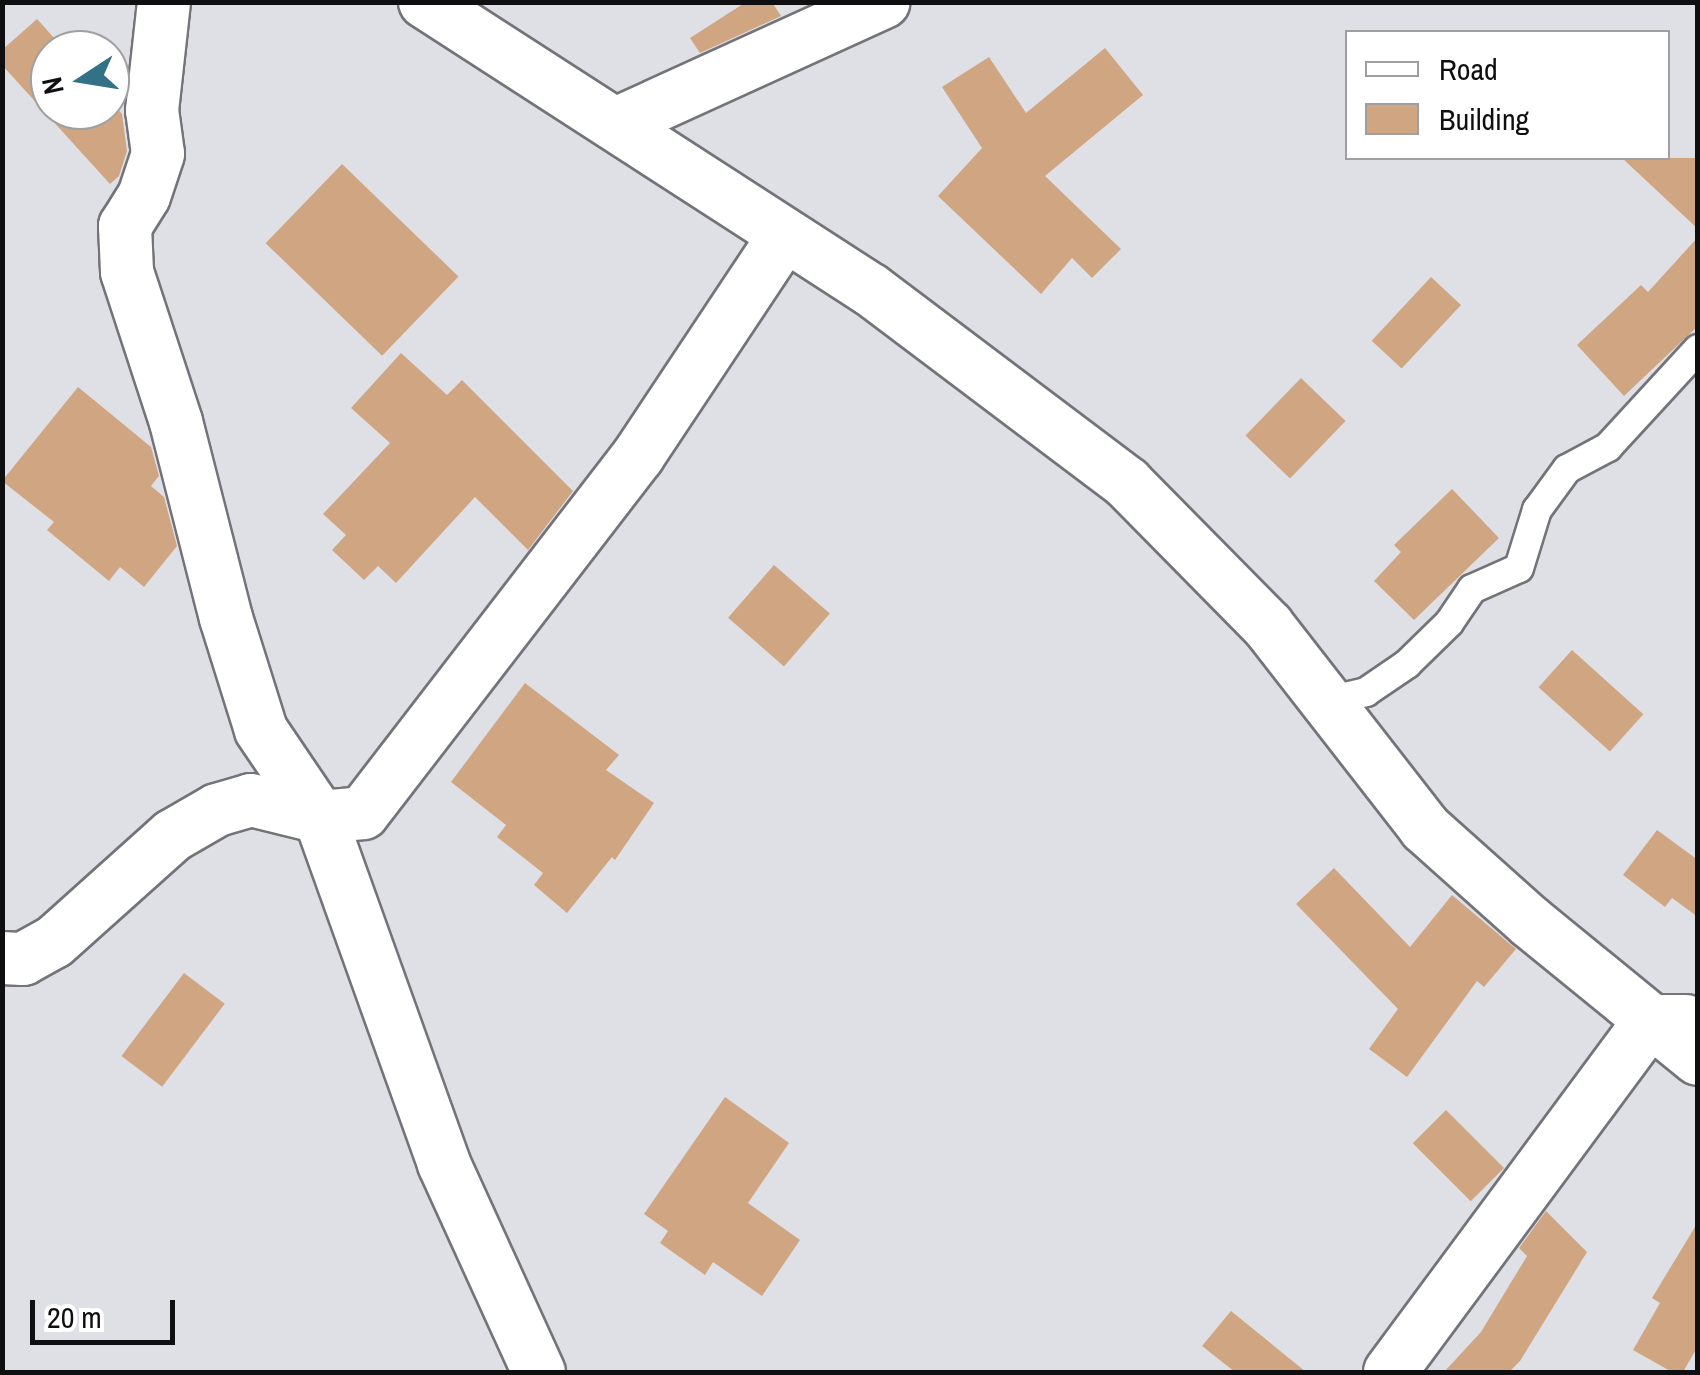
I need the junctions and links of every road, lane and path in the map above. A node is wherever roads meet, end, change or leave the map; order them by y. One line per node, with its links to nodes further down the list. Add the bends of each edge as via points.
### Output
1 (164, 2): 8 (street, via 152,110 158,154 125,226 127,272 261,730)
2 (425, 2): 4 (street)
3 (884, 2): 4 (street)
4 (616, 124): 5 (street)
5 (785, 234): 7 (street, via 871,290 1127,482 1268,626); 8 (street, via 638,456 363,813)
6 (1698, 350): 7 (lane, via 1608,447 1567,468 1537,510 1520,568 1472,589 1408,664 1366,692)
7 (1328, 701): 10 (street, via 1425,828)
8 (320, 817): 9 (street, via 250,800 217,810 172,836 54,942 24,959); 12 (street, via 444,1164)
9 (2, 958)
10 (1674, 1021): 11 (street); 13 (street)
11 (1698, 1059)
12 (539, 1372)
13 (1390, 1372)

